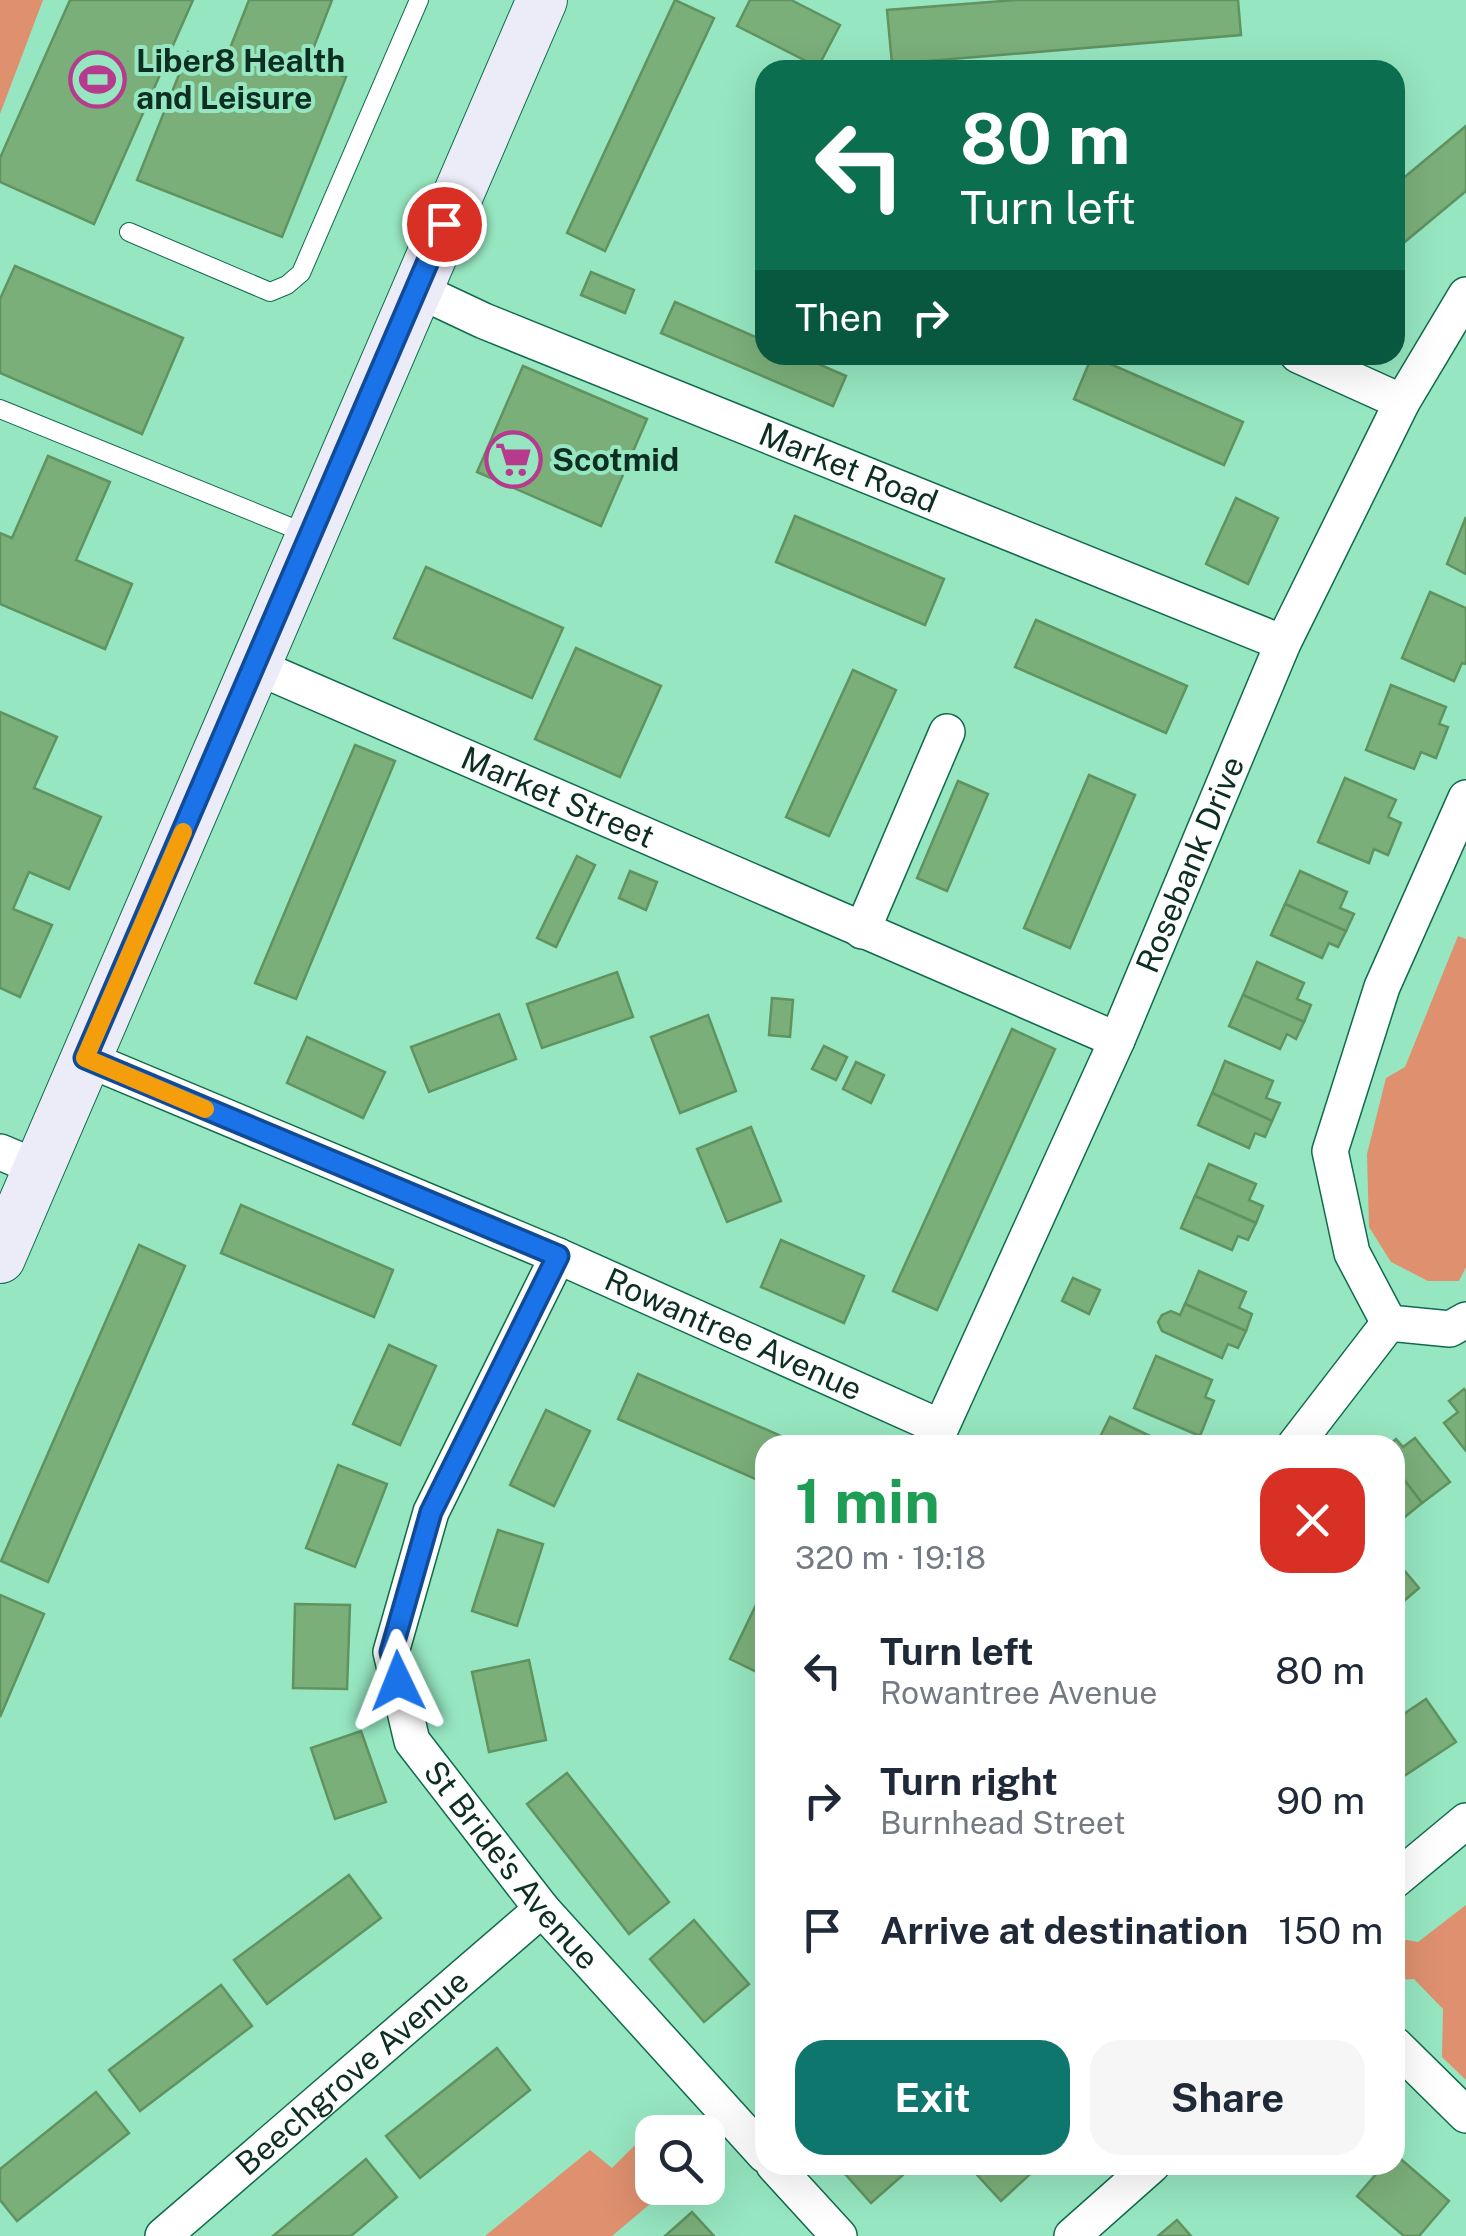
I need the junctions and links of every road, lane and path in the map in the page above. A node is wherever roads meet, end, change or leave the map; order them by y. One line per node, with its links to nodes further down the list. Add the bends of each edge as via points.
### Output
1 (419, 0): 3 (lane, via 301,273 287,285 270,292)
2 (542, 0): 4 (street)
3 (129, 232)
4 (416, 289): 9 (street); 10 (street, Market Road)
5 (1466, 294): 7 (street, Rosebank Drive)
6 (1320, 365): 7 (street)
7 (1402, 402): 10 (street, Rosebank Drive)
8 (0, 409): 9 (lane)
9 (312, 536): 11 (street)
10 (1283, 643): 15 (street, Rosebank Drive)
11 (255, 666): 14 (street, Market Street); 16 (street)
12 (946, 732): 14 (street)
13 (1466, 798): 21 (street, via 1382,987 1330,1150 1352,1253)
14 (862, 931): 15 (street, Market Street)
15 (1118, 1040): 23 (street, Rosebank Drive)
16 (85, 1058): 17 (street); 18 (street, Rowantree Avenue)
17 (19, 1160): 19 (street)
18 (558, 1256): 22 (street, Rowantree Avenue); 27 (street, St Bride's Avenue, via 431,1512 391,1652 412,1740)
19 (0, 1258)
20 (1466, 1320): 21 (street, via 1450,1329)
21 (1389, 1323): 24 (street)
22 (934, 1435)
23 (936, 1435)
24 (1303, 1435)
25 (1466, 1821): 26 (street)
26 (1405, 1872)
27 (542, 1908): 30 (street, St Bride's Avenue); 33 (street, Beechgrove Avenue)
28 (1405, 2055): 29 (street)
29 (1466, 2115)
30 (755, 2144)
31 (783, 2175): 34 (street)
32 (1141, 2175): 35 (street)
33 (163, 2236)
34 (838, 2236)
35 (1072, 2236)

